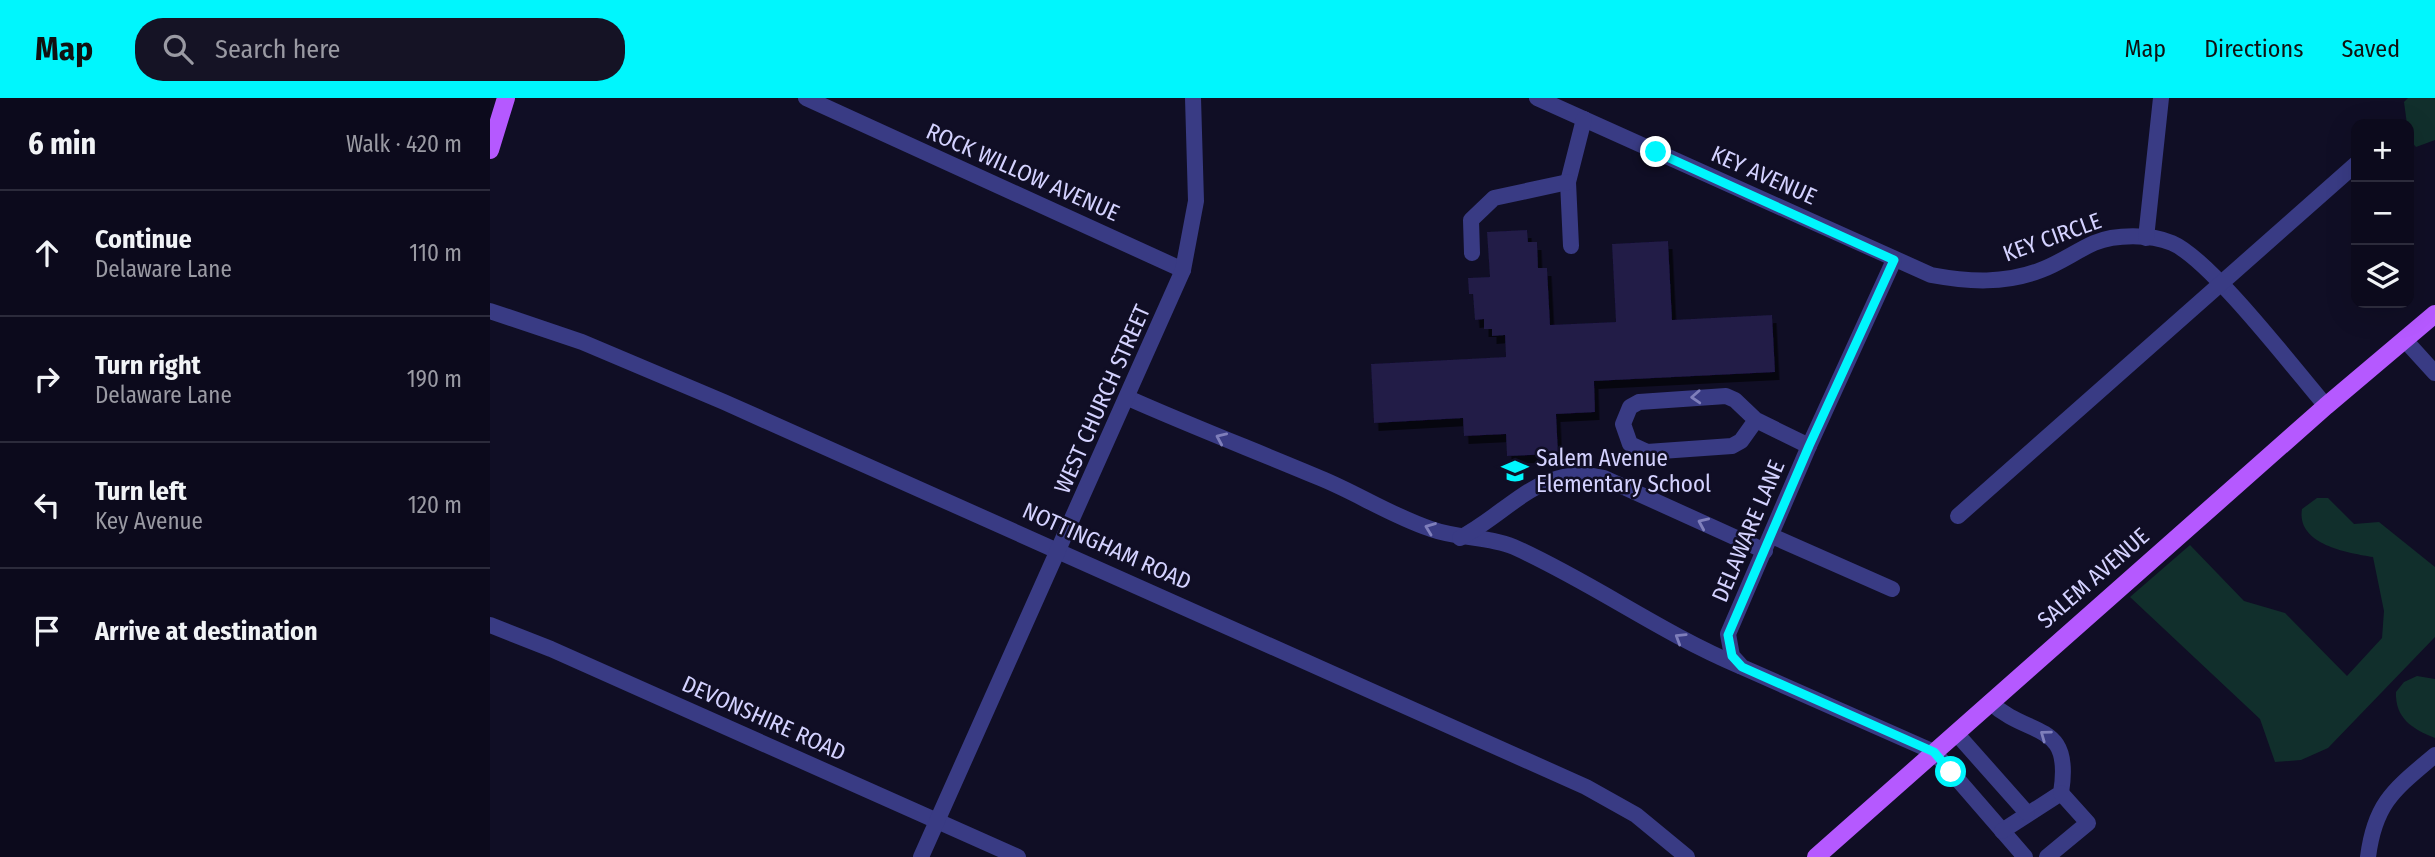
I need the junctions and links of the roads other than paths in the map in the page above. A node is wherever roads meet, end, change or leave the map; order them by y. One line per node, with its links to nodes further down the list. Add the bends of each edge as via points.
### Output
1 (506, 98): 7 (main road)
2 (806, 98): 14 (street, ROCK WILLOW AVENUE)
3 (1193, 98): 14 (street, WEST CHURCH STREET, via 1196,201)
4 (1537, 98): 6 (street, KEY AVENUE)
5 (2161, 98): 10 (street)
6 (1584, 119): 9 (street); 13 (street, KEY AVENUE)
7 (490, 150)
8 (2351, 168): 15 (street)
9 (1568, 182): 11 (street); 12 (street, via 1494,198 1471,220)
10 (2146, 238): 13 (street, KEY CIRCLE, via 2095,242 2041,270 1984,282 1931,275); 15 (street, KEY CIRCLE, via 2172,243 2191,254)
11 (1572, 246)
12 (1472, 253)
13 (1894, 260): 24 (street, DELAWARE LANE)
14 (1183, 270): 21 (street, WEST CHURCH STREET)
15 (2221, 285): 22 (street, KEY CIRCLE); 25 (street)
16 (490, 311): 28 (street, NOTTINGHAM ROAD, via 629,362)
17 (2435, 314): 19 (main road, SALEM AVENUE)
18 (2435, 319): 19 (main road, SALEM AVENUE)
19 (2404, 339): 20 (street); 22 (main road, SALEM AVENUE)
20 (2435, 373)
21 (1128, 398): 26 (street, one-way to 21); 28 (street, WEST CHURCH STREET)
22 (2326, 406): 32 (main road, SALEM AVENUE)
23 (1756, 419): 23 (street, one-way to 23, via 1735,400 1716,396 1639,402 1626,413 1623,424 1630,444 1647,452 1732,446); 24 (street)
24 (1809, 446): 27 (street, DELAWARE LANE)
25 (1958, 516)
26 (1460, 538): 27 (street, one-way to 26, via 1604,478 1579,474 1534,487); 31 (street, one-way to 26, via 1695,647 1638,611 1511,546)
27 (1769, 544): 29 (street); 31 (street, DELAWARE LANE, via 1728,635 1732,656)
28 (1059, 549): 38 (street, WEST CHURCH STREET); 43 (street, NOTTINGHAM ROAD, via 1586,787 1636,815)
29 (1892, 589)
30 (490, 625): 38 (street, DEVONSHIRE ROAD)
31 (1742, 667): 34 (street)
32 (1990, 702): 33 (main road, SALEM AVENUE); 36 (street, one-way to 32, via 2064,758 2057,743 2038,728 2002,714)
33 (1956, 733): 34 (main road, SALEM AVENUE); 37 (street)
34 (1934, 752): 39 (street); 44 (main road, SALEM AVENUE)
35 (2435, 755): 46 (street, via 2393,791 2372,826)
36 (2061, 793): 37 (street); 45 (street, via 2088,823)
37 (2027, 813): 39 (street)
38 (937, 820): 41 (street, WEST CHURCH STREET); 42 (street, DEVONSHIRE ROAD)
39 (2002, 831): 40 (street)
40 (2016, 854)
41 (921, 857)
42 (1018, 857)
43 (1687, 857)
44 (1816, 857)
45 (2047, 857)
46 (2368, 857)

